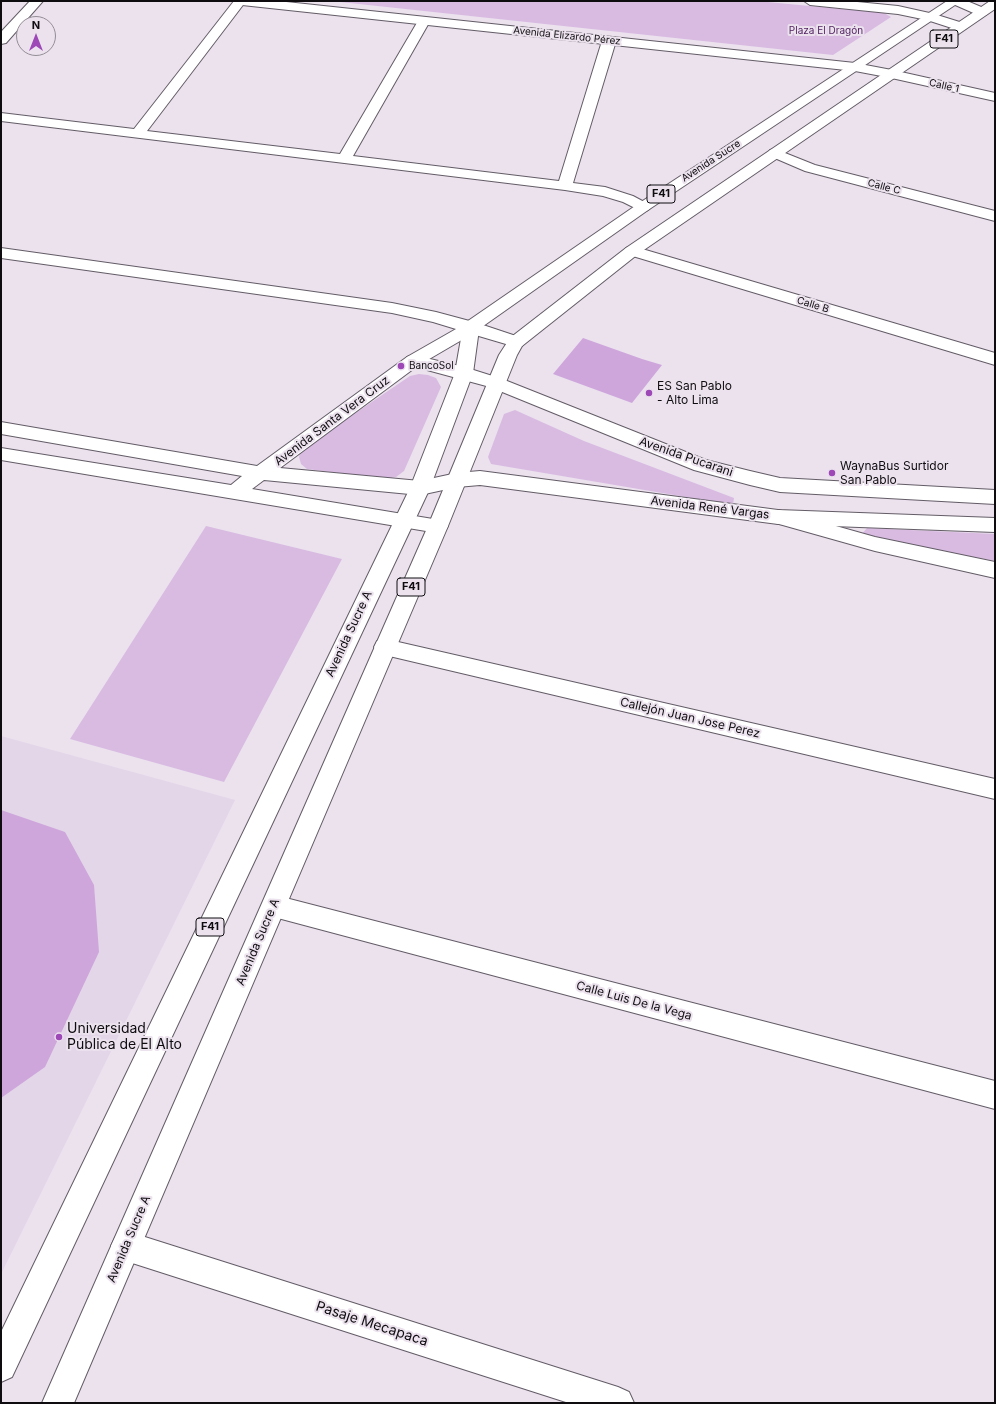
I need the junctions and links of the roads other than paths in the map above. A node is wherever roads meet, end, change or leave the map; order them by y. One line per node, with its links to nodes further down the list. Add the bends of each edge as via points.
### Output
1 (37, 1): 10 (street)
2 (241, 1): 8 (street, Avenida Elizardo Pérez); 16 (street)
3 (810, 1): 7 (street, via 898,10)
4 (956, 1): 6 (street); 7 (street, Avenida Sucre / F41)
5 (995, 3): 6 (street, F41)
6 (982, 12): 9 (street, F41)
7 (930, 17): 9 (street); 12 (street, Avenida Sucre / F41)
8 (424, 21): 11 (street, Avenida Elizardo Pérez); 18 (street)
9 (961, 27): 13 (street, F41)
10 (1, 40)
11 (609, 41): 12 (street, Avenida Elizardo Pérez); 19 (street)
12 (855, 67): 13 (street, Avenida Elizardo Pérez); 20 (street, Avenida Sucre / F41)
13 (892, 74): 14 (street, Calle 1); 17 (street, F41)
14 (995, 98)
15 (1, 117): 16 (street)
16 (137, 134): 18 (street)
17 (775, 153): 21 (street, Calle C, via 810,168); 22 (street, F41)
18 (344, 159): 19 (street)
19 (565, 186): 20 (street, via 605,192)
20 (643, 207): 24 (street, Avenida Sucre / F41)
21 (995, 216)
22 (632, 251): 25 (street, F41); 26 (street, Calle B)
23 (1, 253): 24 (street, via 392,308)
24 (472, 327): 25 (street); 27 (street, Avenida Santa Vera Cruz); 28 (street, F41)
25 (516, 342): 29 (street, F41)
26 (995, 359)
27 (412, 361): 28 (street, Avenida Pucarani); 33 (street, Avenida Santa Vera Cruz)
28 (464, 373): 29 (street, Avenida Pucarani); 36 (street, F41)
29 (496, 383): 34 (street, F41); 35 (street, Avenida Pucarani, via 701,465)
30 (1, 428): 31 (street, Avenida René Vargas)
31 (22, 432): 32 (street); 33 (street, Avenida René Vargas)
32 (2, 456): 37 (street)
33 (261, 473): 36 (street, Avenida René Vargas); 37 (street, Avenida Santa Vera Cruz)
34 (457, 480): 36 (street, Avenida René Vargas); 39 (street, Avenida René Vargas, via 480,478); 42 (street, Avenida Sucre A / F41)
35 (780, 485): 38 (street, Avenida Pucarani); 39 (street)
36 (420, 488): 40 (street, Avenida Sucre A / F41)
37 (233, 493): 40 (street)
38 (995, 497)
39 (778, 517): 41 (street); 43 (street, Avenida René Vargas, via 874,544)
40 (403, 521): 42 (street); 49 (street, Avenida Sucre A / F41)
41 (995, 525)
42 (438, 526): 44 (street, Avenida Sucre A / F41)
43 (995, 570)
44 (385, 648): 45 (street, Callejón Juan Jose Perez); 46 (street, Avenida Sucre A / F41)
45 (995, 790)
46 (274, 906): 47 (street, Calle Luis De la Vega); 48 (street, Avenida Sucre A / F41)
47 (995, 1096)
48 (126, 1246): 50 (street, Avenida Sucre A / F41); 51 (street, Pasaje Mecapaca)
49 (1, 1366)
50 (58, 1403)
51 (618, 1403)

